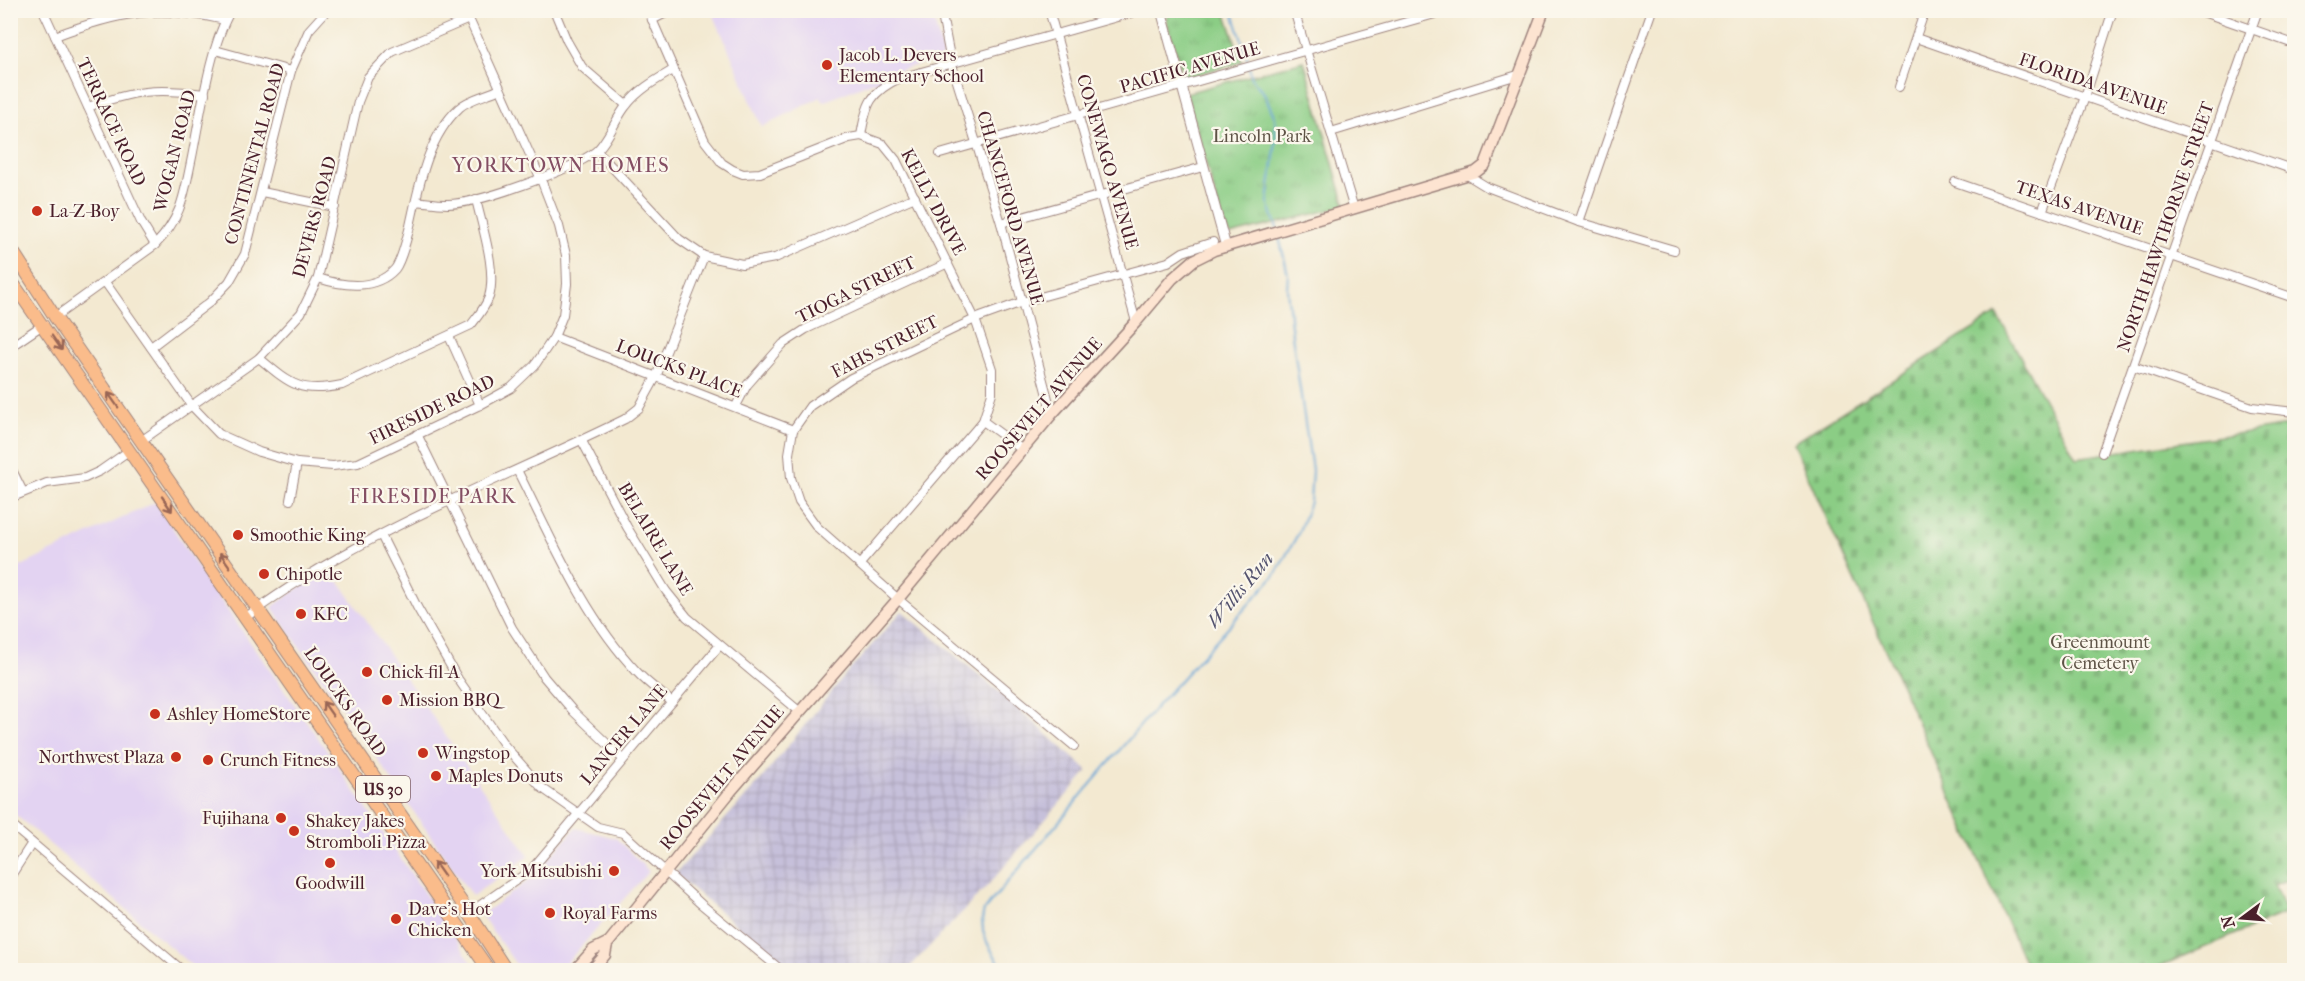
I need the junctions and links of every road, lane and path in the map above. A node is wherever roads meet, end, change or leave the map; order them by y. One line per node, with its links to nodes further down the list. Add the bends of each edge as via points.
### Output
1 (43, 10): 25 (street, TERRACE ROAD)
2 (231, 10): 21 (street, WOGAN ROAD)
3 (327, 10): 32 (street, CONTINENTAL ROAD, via 309,30)
4 (465, 10): 20 (street, FIRESIDE ROAD)
5 (554, 10): 39 (street, via 582,67)
6 (648, 10): 22 (street)
7 (672, 10): 22 (street)
8 (941, 10): 30 (street, CHANCEFORD AVENUE)
9 (1049, 10): 24 (street, CONEWAGO AVENUE)
10 (1142, 10): 24 (street)
11 (1161, 10): 34 (street)
12 (1294, 10): 29 (street)
13 (1449, 10): 29 (street, PACIFIC AVENUE)
14 (1544, 10): 33 (main road)
15 (1652, 10): 61 (street)
16 (1925, 10): 26 (street)
17 (2113, 10): 38 (street)
18 (2197, 10): 23 (street)
19 (2258, 10): 23 (street, NORTH HAWTHORNE STREET)
20 (469, 19): 36 (street, FIRESIDE ROAD); 58 (street, DEVERS ROAD, via 392,52 369,77 358,102)
21 (225, 20): 25 (street, via 178,11 121,14); 28 (street, WOGAN ROAD)
22 (652, 20): 31 (street)
23 (2251, 29): 27 (street); 44 (street, NORTH HAWTHORNE STREET)
24 (1055, 33): 30 (street); 41 (street, CONEWAGO AVENUE)
25 (55, 36): 40 (street, TERRACE ROAD)
26 (1916, 38): 35 (street); 38 (street, FLORIDA AVENUE)
27 (2295, 44)
28 (215, 50): 32 (street); 37 (street, WOGAN ROAD)
29 (1306, 51): 34 (street, PACIFIC AVENUE); 42 (street)
30 (951, 62): 43 (street, via 900,78 877,91 864,113); 45 (street, CHANCEFORD AVENUE)
31 (673, 70): 39 (street, via 646,86); 43 (street, via 712,152 722,163 743,174 760,173)
32 (291, 71): 53 (street, CONTINENTAL ROAD)
33 (1521, 74): 42 (street); 50 (main road, via 1485,165)
34 (1181, 86): 41 (street, PACIFIC AVENUE); 48 (street)
35 (1899, 87)
36 (500, 90): 51 (street, FIRESIDE ROAD); 57 (street, via 460,107 447,123 421,177)
37 (205, 94): 40 (street, via 147,91); 64 (street, WOGAN ROAD, via 183,198 170,231)
38 (2085, 97): 44 (street, FLORIDA AVENUE); 60 (street)
39 (626, 105): 46 (street)
40 (88, 107): 64 (street, TERRACE ROAD, via 141,222)
41 (1079, 115): 45 (street, PACIFIC AVENUE); 54 (street, CONEWAGO AVENUE)
42 (1331, 132): 59 (street)
43 (861, 136): 55 (street, KELLY DRIVE, via 883,144)
44 (2211, 142): 49 (street, FLORIDA AVENUE); 68 (street, NORTH HAWTHORNE STREET)
45 (975, 143): 47 (street, PACIFIC AVENUE); 62 (street, CHANCEFORD AVENUE)
46 (597, 151): 51 (street); 69 (street, via 679,239)
47 (940, 154)
48 (1203, 167): 54 (street); 66 (street)
49 (2295, 170)
50 (1469, 176): 59 (main road, ROOSEVELT AVENUE); 61 (street, via 1487,188)
51 (540, 177): 56 (street); 82 (street, FIRESIDE ROAD, via 566,255 563,315)
52 (1955, 182): 60 (street, TEXAS AVENUE)
53 (262, 192): 58 (street); 84 (street, CONTINENTAL ROAD, via 245,254 229,282 210,302)
54 (1102, 195): 62 (street); 71 (street, CONEWAGO AVENUE)
55 (915, 197): 69 (street, via 775,258 742,264); 70 (street, KELLY DRIVE)
56 (476, 199): 57 (street, via 450,204); 81 (street, via 492,275 489,295 471,324)
57 (416, 201): 72 (street, via 396,268 380,280 358,286)
58 (335, 207): 72 (street, DEVERS ROAD)
59 (1354, 209): 66 (main road, ROOSEVELT AVENUE)
60 (2042, 212): 68 (street, TEXAS AVENUE)
61 (1579, 222): 67 (street)
62 (1001, 223): 76 (street, CHANCEFORD AVENUE)
63 (1213, 242): 71 (street, FAHS STREET, via 1183,252 1168,262)
64 (156, 245): 74 (street, WOGAN ROAD)
65 (10, 247): 77 (highway, LOUCKS ROAD / US 30)
66 (1226, 247): 79 (main road, ROOSEVELT AVENUE, via 1194,260 1172,279)
67 (1674, 250)
68 (2171, 255): 75 (street, TEXAS AVENUE); 86 (street, NORTH HAWTHORNE STREET)
69 (704, 256): 87 (street)
70 (948, 263): 78 (street, KELLY DRIVE); 90 (street, TIOGA STREET, via 806,329 783,344 747,385)
71 (1123, 274): 76 (street, FAHS STREET); 79 (street, CONEWAGO AVENUE)
72 (318, 278): 85 (street, DEVERS ROAD, via 301,313)
73 (10, 279): 80 (highway, LOUCKS ROAD / US 30)
74 (105, 282): 77 (street, WOGAN ROAD); 84 (street, FIRESIDE ROAD)
75 (2295, 298)
76 (1022, 302): 78 (street, FAHS STREET); 92 (street, CHANCEFORD AVENUE)
77 (55, 317): 96 (highway, LOUCKS ROAD / US 30, one-way to 77)
78 (975, 319): 93 (street, KELLY DRIVE, via 992,369 992,393); 94 (street, FAHS STREET, via 851,378 810,406)
79 (1136, 322): 92 (main road, ROOSEVELT AVENUE)
80 (44, 324): 83 (street); 98 (highway, LOUCKS ROAD / US 30, one-way to 98)
81 (449, 336): 85 (street, via 342,385 325,389 308,389 285,379); 88 (street)
82 (554, 337): 87 (street, LOUCKS PLACE); 88 (street, FIRESIDE ROAD, via 511,388)
83 (10, 346)
84 (151, 347): 89 (street, FIRESIDE ROAD)
85 (259, 358): 89 (street, DEVERS ROAD)
86 (2133, 366): 91 (street, via 2252,406); 100 (street, NORTH HAWTHORNE STREET)
87 (656, 377): 90 (street, LOUCKS PLACE); 97 (street, via 639,408)
88 (480, 405): 95 (street, FIRESIDE ROAD)
89 (192, 406): 96 (street, DEVERS ROAD); 101 (street, FIRESIDE ROAD, via 219,434)
90 (736, 406): 94 (street, LOUCKS PLACE)
91 (2295, 412)
92 (1053, 414): 99 (main road, ROOSEVELT AVENUE)
93 (983, 421): 99 (street); 109 (street, KELLY DRIVE)
94 (793, 430): 109 (street, FAHS STREET, via 789,454 799,502 817,527)
95 (417, 434): 101 (street, FIRESIDE ROAD, via 358,463); 107 (street)
96 (141, 441): 111 (highway, LOUCKS ROAD / US 30, one-way to 96)
97 (582, 441): 103 (street); 113 (street, BELAIRE LANE, via 666,591 687,617)
98 (130, 450): 104 (street, via 85,478 47,483); 112 (highway, LOUCKS ROAD / US 30, one-way to 112)
99 (1024, 451): 110 (main road, ROOSEVELT AVENUE)
100 (2102, 453)
101 (297, 463): 106 (street)
102 (10, 466): 104 (street)
103 (517, 470): 107 (street); 114 (street, via 576,586 608,636 637,673)
104 (23, 492): 105 (street)
105 (10, 498)
106 (290, 500)
107 (449, 503): 108 (street); 117 (street, via 512,628 544,677)
108 (381, 535): 111 (street, via 324,564); 118 (street, via 452,669 505,746 542,788)
109 (860, 564): 110 (street, FAHS STREET)
110 (898, 599): 115 (main road, ROOSEVELT AVENUE); 116 (street, FAHS STREET)
111 (258, 608): 112 (street); 123 (highway, LOUCKS ROAD / US 30, one-way to 111)
112 (245, 618): 126 (highway, LOUCKS ROAD / US 30)
113 (720, 645): 114 (street, LANCER LANE); 115 (street, BELAIRE LANE)
114 (672, 702): 117 (street, LANCER LANE)
115 (799, 711): 121 (main road, ROOSEVELT AVENUE)
116 (1074, 746)
117 (623, 759): 118 (street, LANCER LANE)
118 (578, 813): 121 (street, via 598,827 623,833); 123 (street, LANCER LANE, via 531,870)
119 (10, 824): 120 (street)
120 (32, 843): 122 (street); 125 (street)
121 (666, 872): 124 (main road, ROOSEVELT AVENUE); 130 (street)
122 (10, 877)
123 (469, 913): 127 (highway, LOUCKS ROAD / US 30)
124 (607, 944): 128 (main road, ROOSEVELT AVENUE, via 593,950); 129 (main road, ROOSEVELT AVENUE, via 605,955)
125 (182, 970)
126 (489, 970)
127 (506, 970)
128 (575, 970)
129 (592, 970)
130 (782, 970)

